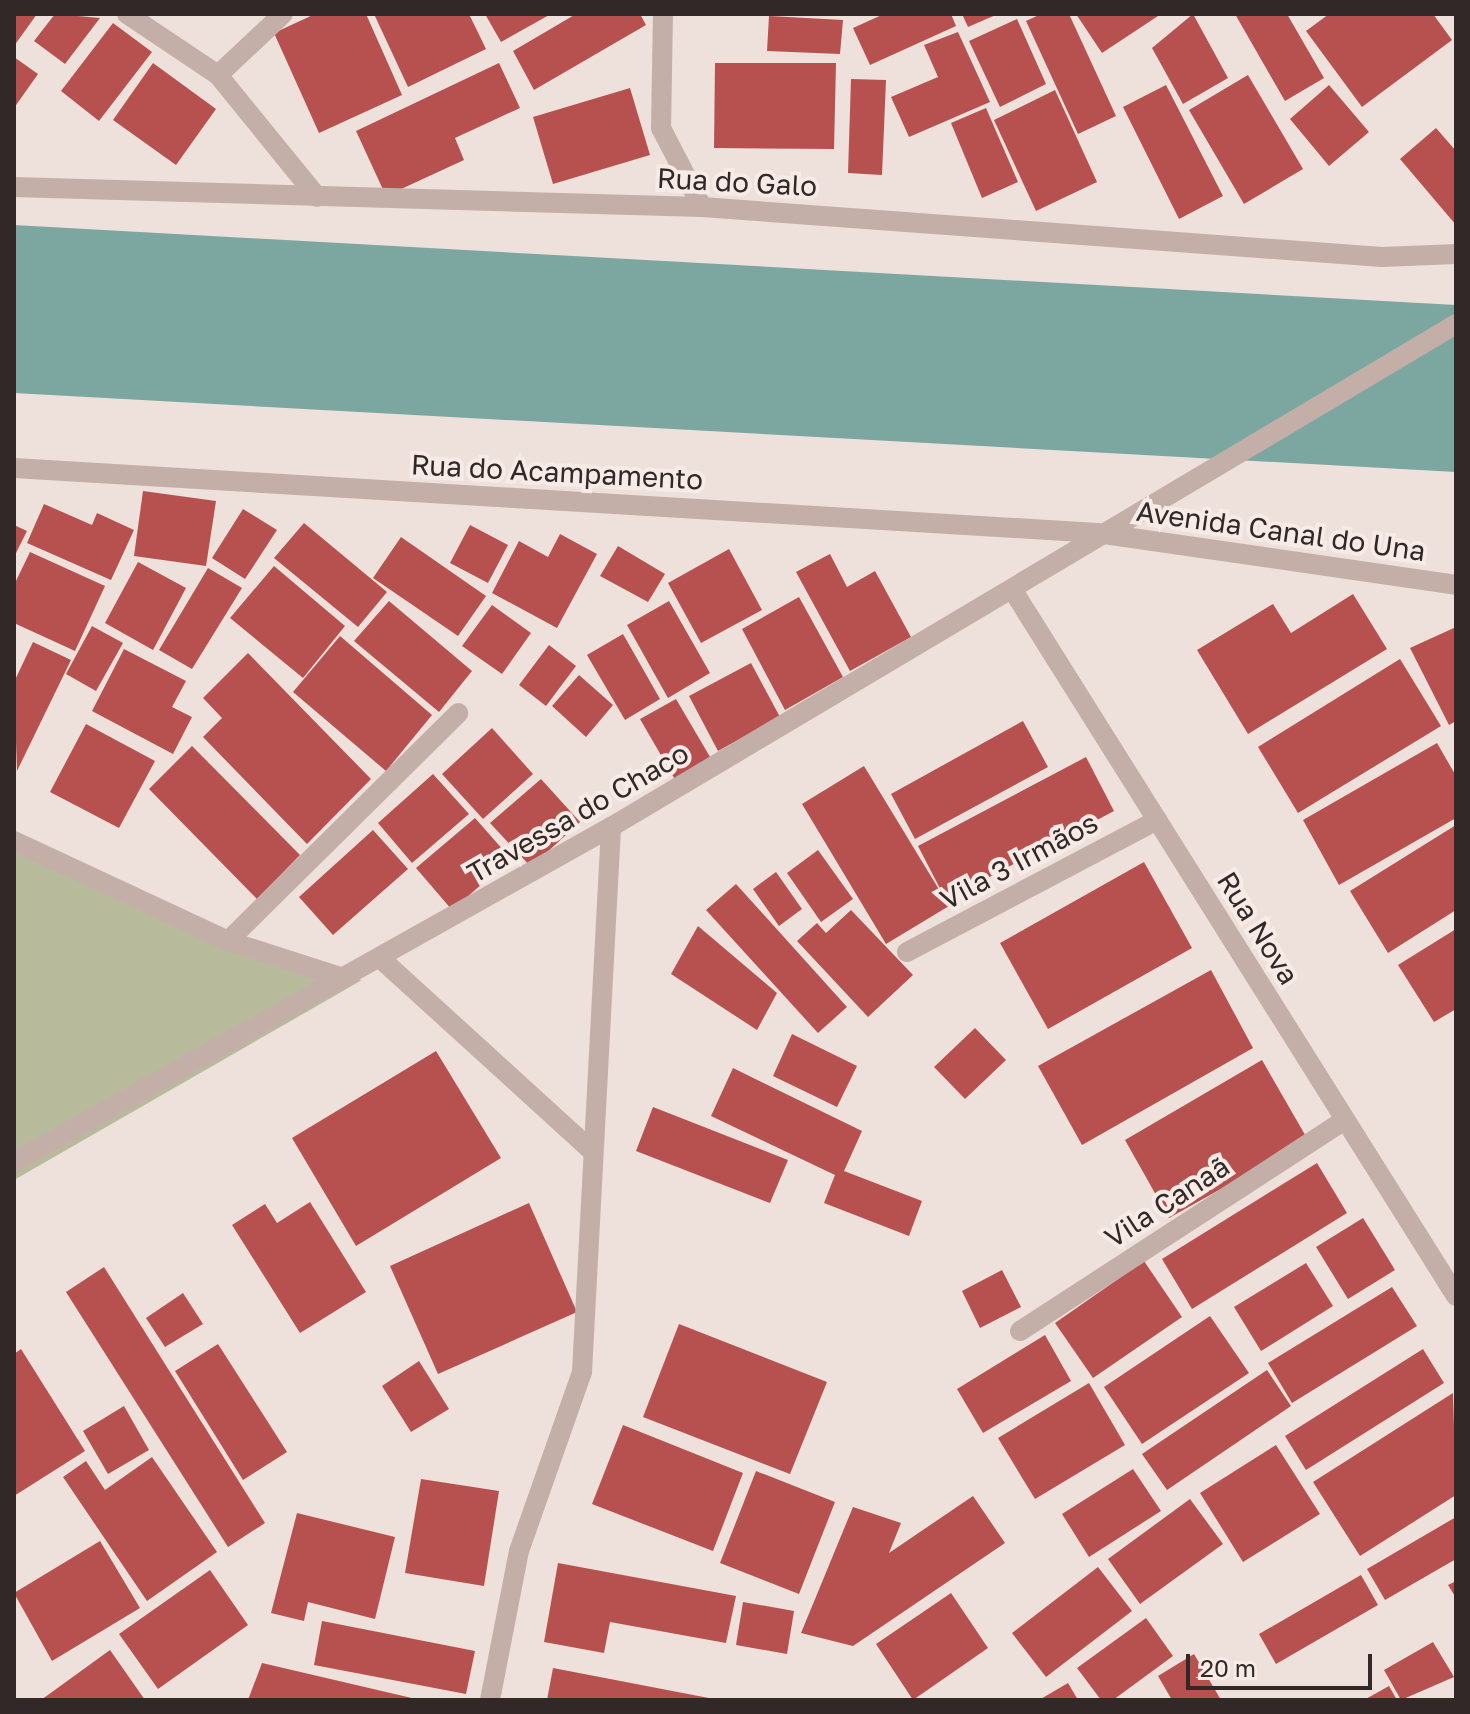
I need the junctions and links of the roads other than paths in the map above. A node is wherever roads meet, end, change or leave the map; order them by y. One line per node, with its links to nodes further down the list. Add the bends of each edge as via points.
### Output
1 (127, 14): 4 (street)
2 (283, 14): 4 (street)
3 (663, 14): 7 (street, via 661,128)
4 (218, 75): 6 (street)
5 (14, 187): 6 (street, Rua do Galo)
6 (317, 197): 7 (street, Rua do Galo)
7 (702, 207): 8 (street, Rua do Galo, via 1382,257)
8 (1456, 254)
9 (1456, 324): 11 (street, Travessa do Chaco, via 1163,501)
10 (14, 468): 11 (street, Rua do Acampamento)
11 (1097, 533): 12 (street, Avenida Canal do Una); 13 (street, Travessa do Chaco)
12 (1456, 585)
13 (1012, 589): 15 (street, Rua Nova); 16 (street, Travessa do Chaco)
14 (458, 713): 18 (street)
15 (1157, 820): 19 (street, Vila 3 Irmãos); 22 (street, Rua Nova)
16 (611, 827): 20 (street, Travessa do Chaco); 23 (street)
17 (14, 841): 18 (street)
18 (228, 941): 21 (street)
19 (907, 952)
20 (380, 958): 21 (street, Travessa do Chaco); 23 (street)
21 (340, 977): 24 (street, Travessa do Chaco)
22 (1345, 1120): 25 (street, Rua Nova); 26 (street, Vila Canaã)
23 (591, 1150): 27 (street, via 582,1372 519,1551)
24 (14, 1162)
25 (1456, 1296)
26 (1020, 1331)
27 (490, 1700)

